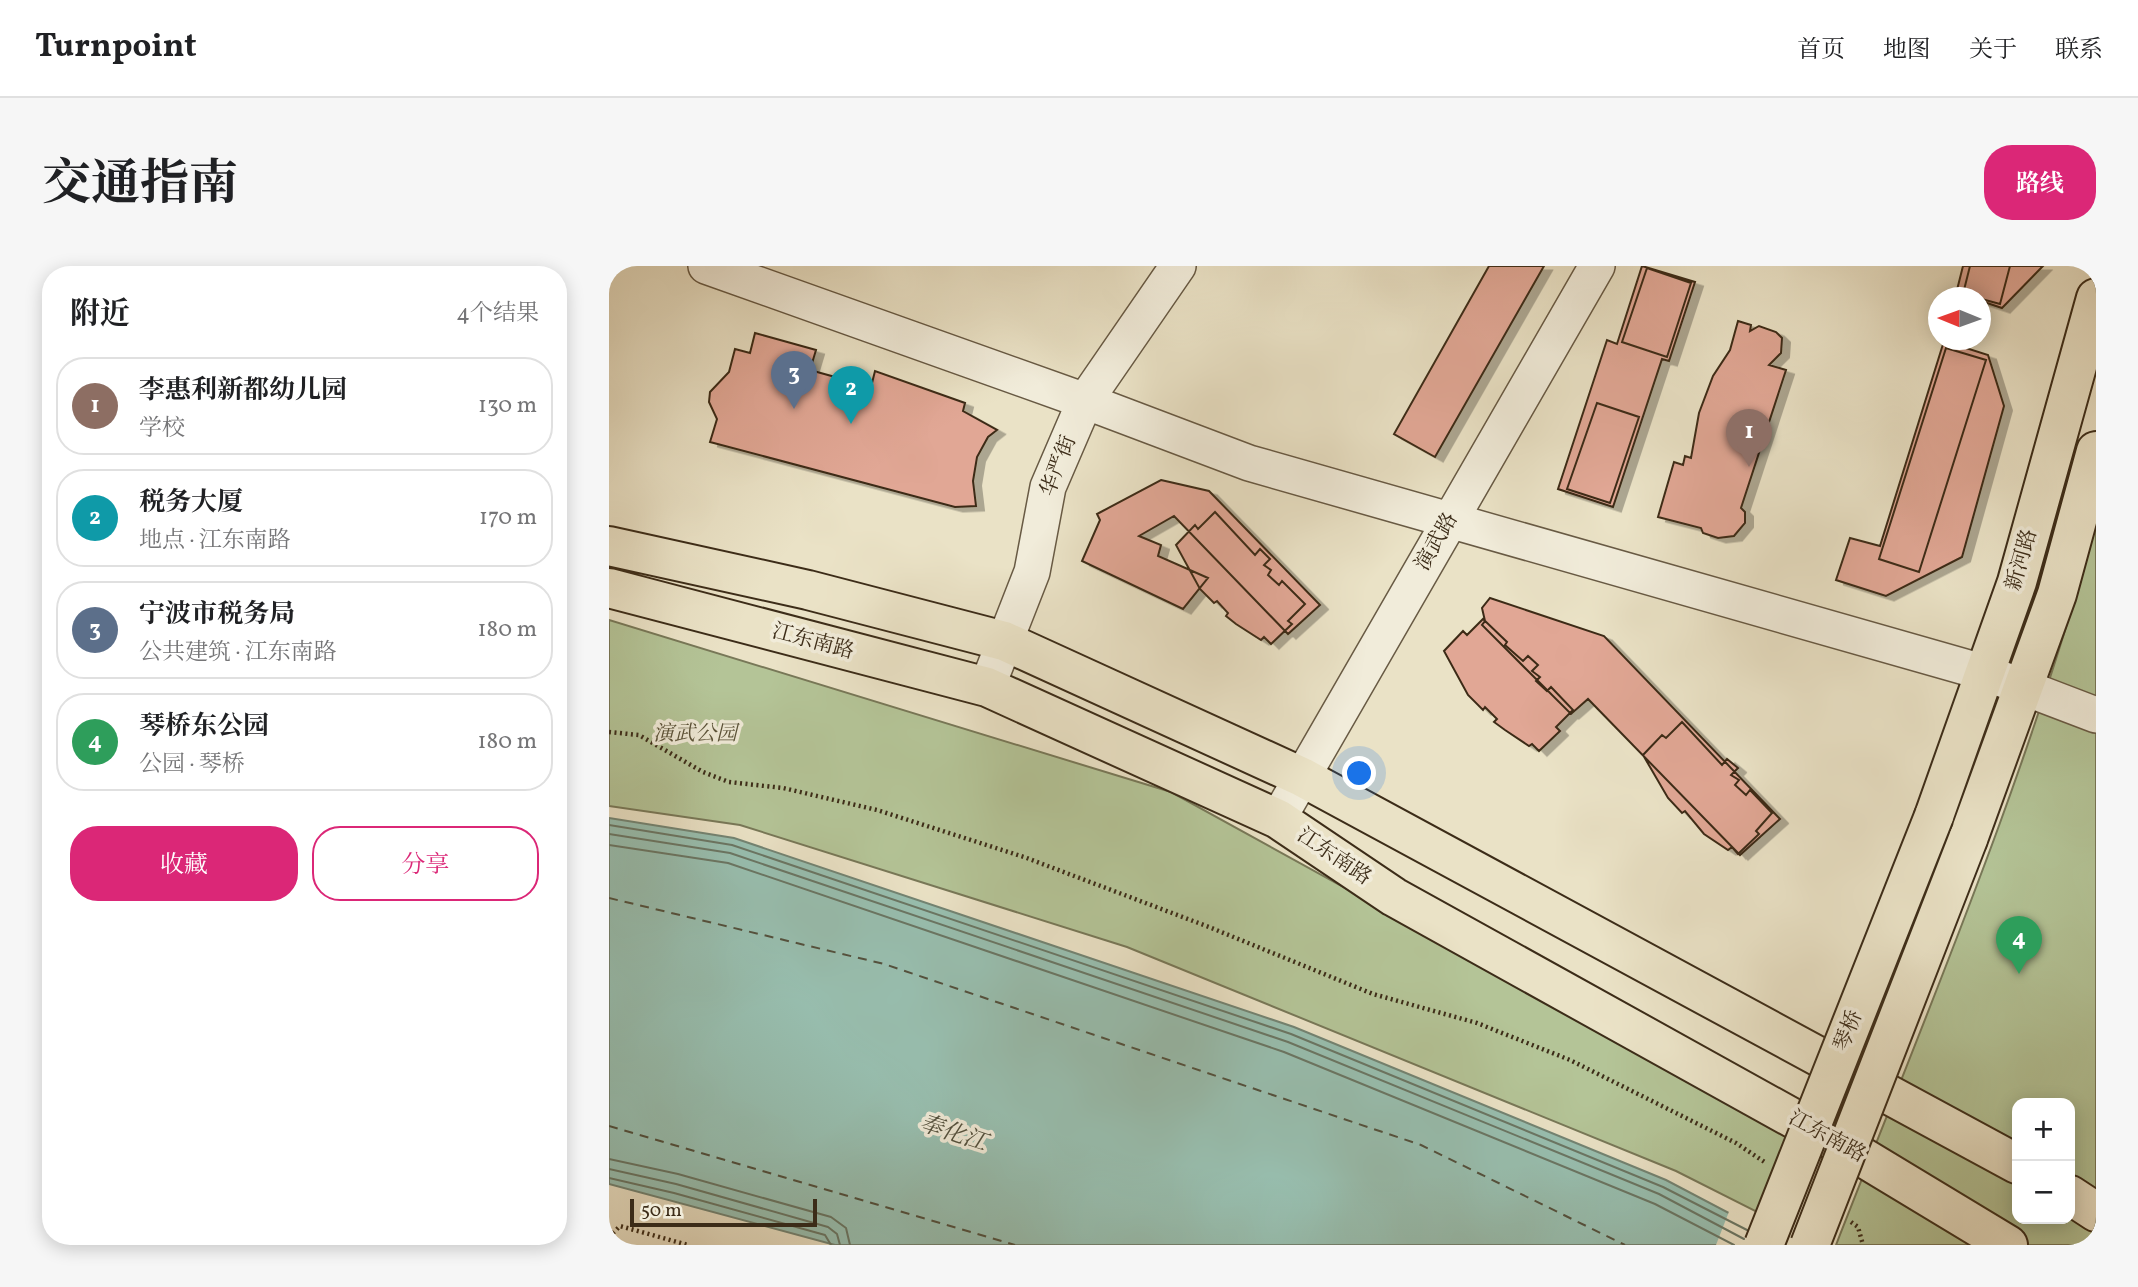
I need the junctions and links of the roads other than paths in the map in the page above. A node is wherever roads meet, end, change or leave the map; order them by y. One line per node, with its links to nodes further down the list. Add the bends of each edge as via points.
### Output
1 (706, 266): 5 (street)
2 (1178, 266): 5 (street, 华严街)
3 (1597, 266): 7 (street, 演武路)
4 (2096, 298): 11 (main road, 新河路, via 2017,582)
5 (1085, 401): 7 (street, via 1249,463); 10 (street, 华严街, via 1048,487 1032,572)
6 (2096, 452): 13 (main road, 新河路, via 2057,594)
7 (1449, 522): 11 (street); 15 (street, 演武路)
8 (609, 546): 10 (main road, via 808,590)
9 (609, 588): 12 (main road, 江东南路)
10 (1004, 641): 12 (street, 华严街); 15 (main road)
11 (1986, 673): 13 (street); 16 (main road, 新河路)
12 (987, 687): 17 (main road, 江东南路)
13 (2023, 688): 14 (street); 18 (main road, 新河路)
14 (2096, 715)
15 (1302, 778): 17 (street, 演武路); 19 (main road)
16 (1934, 816): 22 (main road, 琴桥, bridge)
17 (1278, 819): 24 (main road, 江东南路, via 1395,897 1859,1155)
18 (1968, 839): 23 (main road, 琴桥, bridge)
19 (2012, 1161)
20 (2075, 1198): 21 (main road)
21 (2096, 1212)
22 (1764, 1245)
23 (1810, 1245)
24 (2008, 1245)

